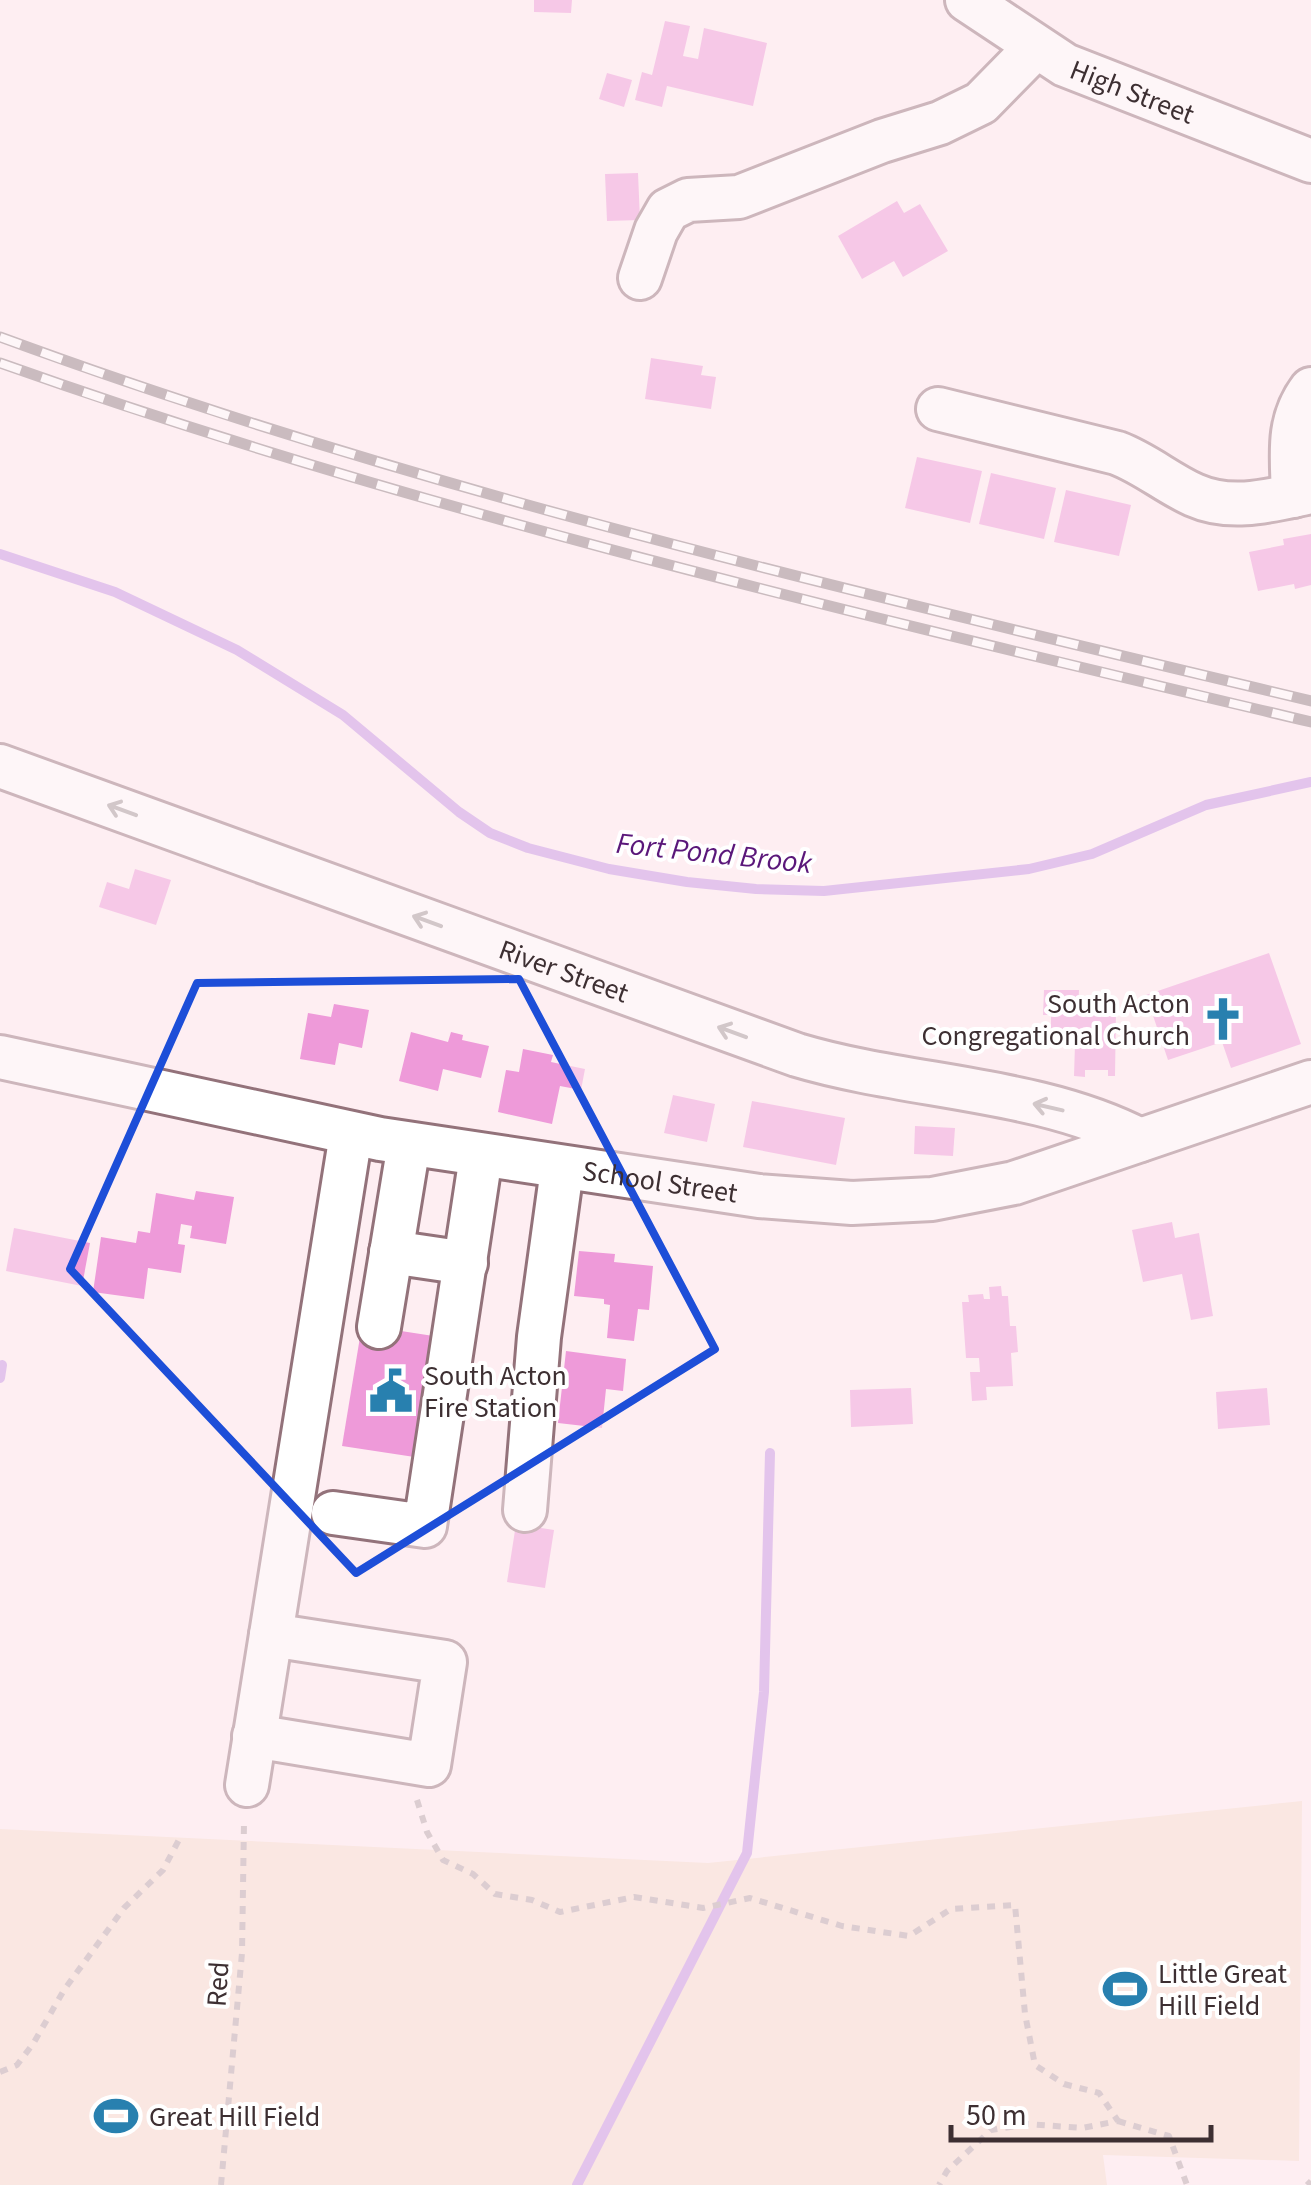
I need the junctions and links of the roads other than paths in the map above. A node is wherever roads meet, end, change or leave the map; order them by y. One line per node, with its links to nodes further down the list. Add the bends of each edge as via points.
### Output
1 (966, 0): 2 (street, High Street)
2 (1036, 48): 3 (street, High Street, via 1113,86); 4 (street, via 981,102 940,123 738,198 688,200 668,210)
3 (1311, 162)
4 (640, 278)
5 (1311, 389): 7 (street, via 1292,428)
6 (938, 409): 7 (street, via 1117,453 1208,500 1244,504)
7 (1302, 494)
8 (0, 766): 12 (street, River Street, one-way to 8, via 1051,1107 797,1055)
9 (0, 1057): 11 (street, School Street)
10 (1311, 1082): 12 (street, School Street)
11 (351, 1134): 13 (street, School Street); 21 (street)
12 (1140, 1140): 15 (street, School Street, via 1014,1183 901,1202 782,1199)
13 (409, 1144): 14 (street, School Street); 16 (street)
14 (482, 1156): 15 (street, School Street); 17 (street)
15 (562, 1169): 19 (street, via 540,1320)
16 (403, 1254): 17 (street); 18 (street)
17 (466, 1263): 20 (street, via 426,1526)
18 (391, 1329)
19 (525, 1510)
20 (333, 1513)
21 (271, 1635): 22 (street); 22 (street, via 445,1662 428,1765)
22 (254, 1736): 23 (street)
23 (247, 1785)

